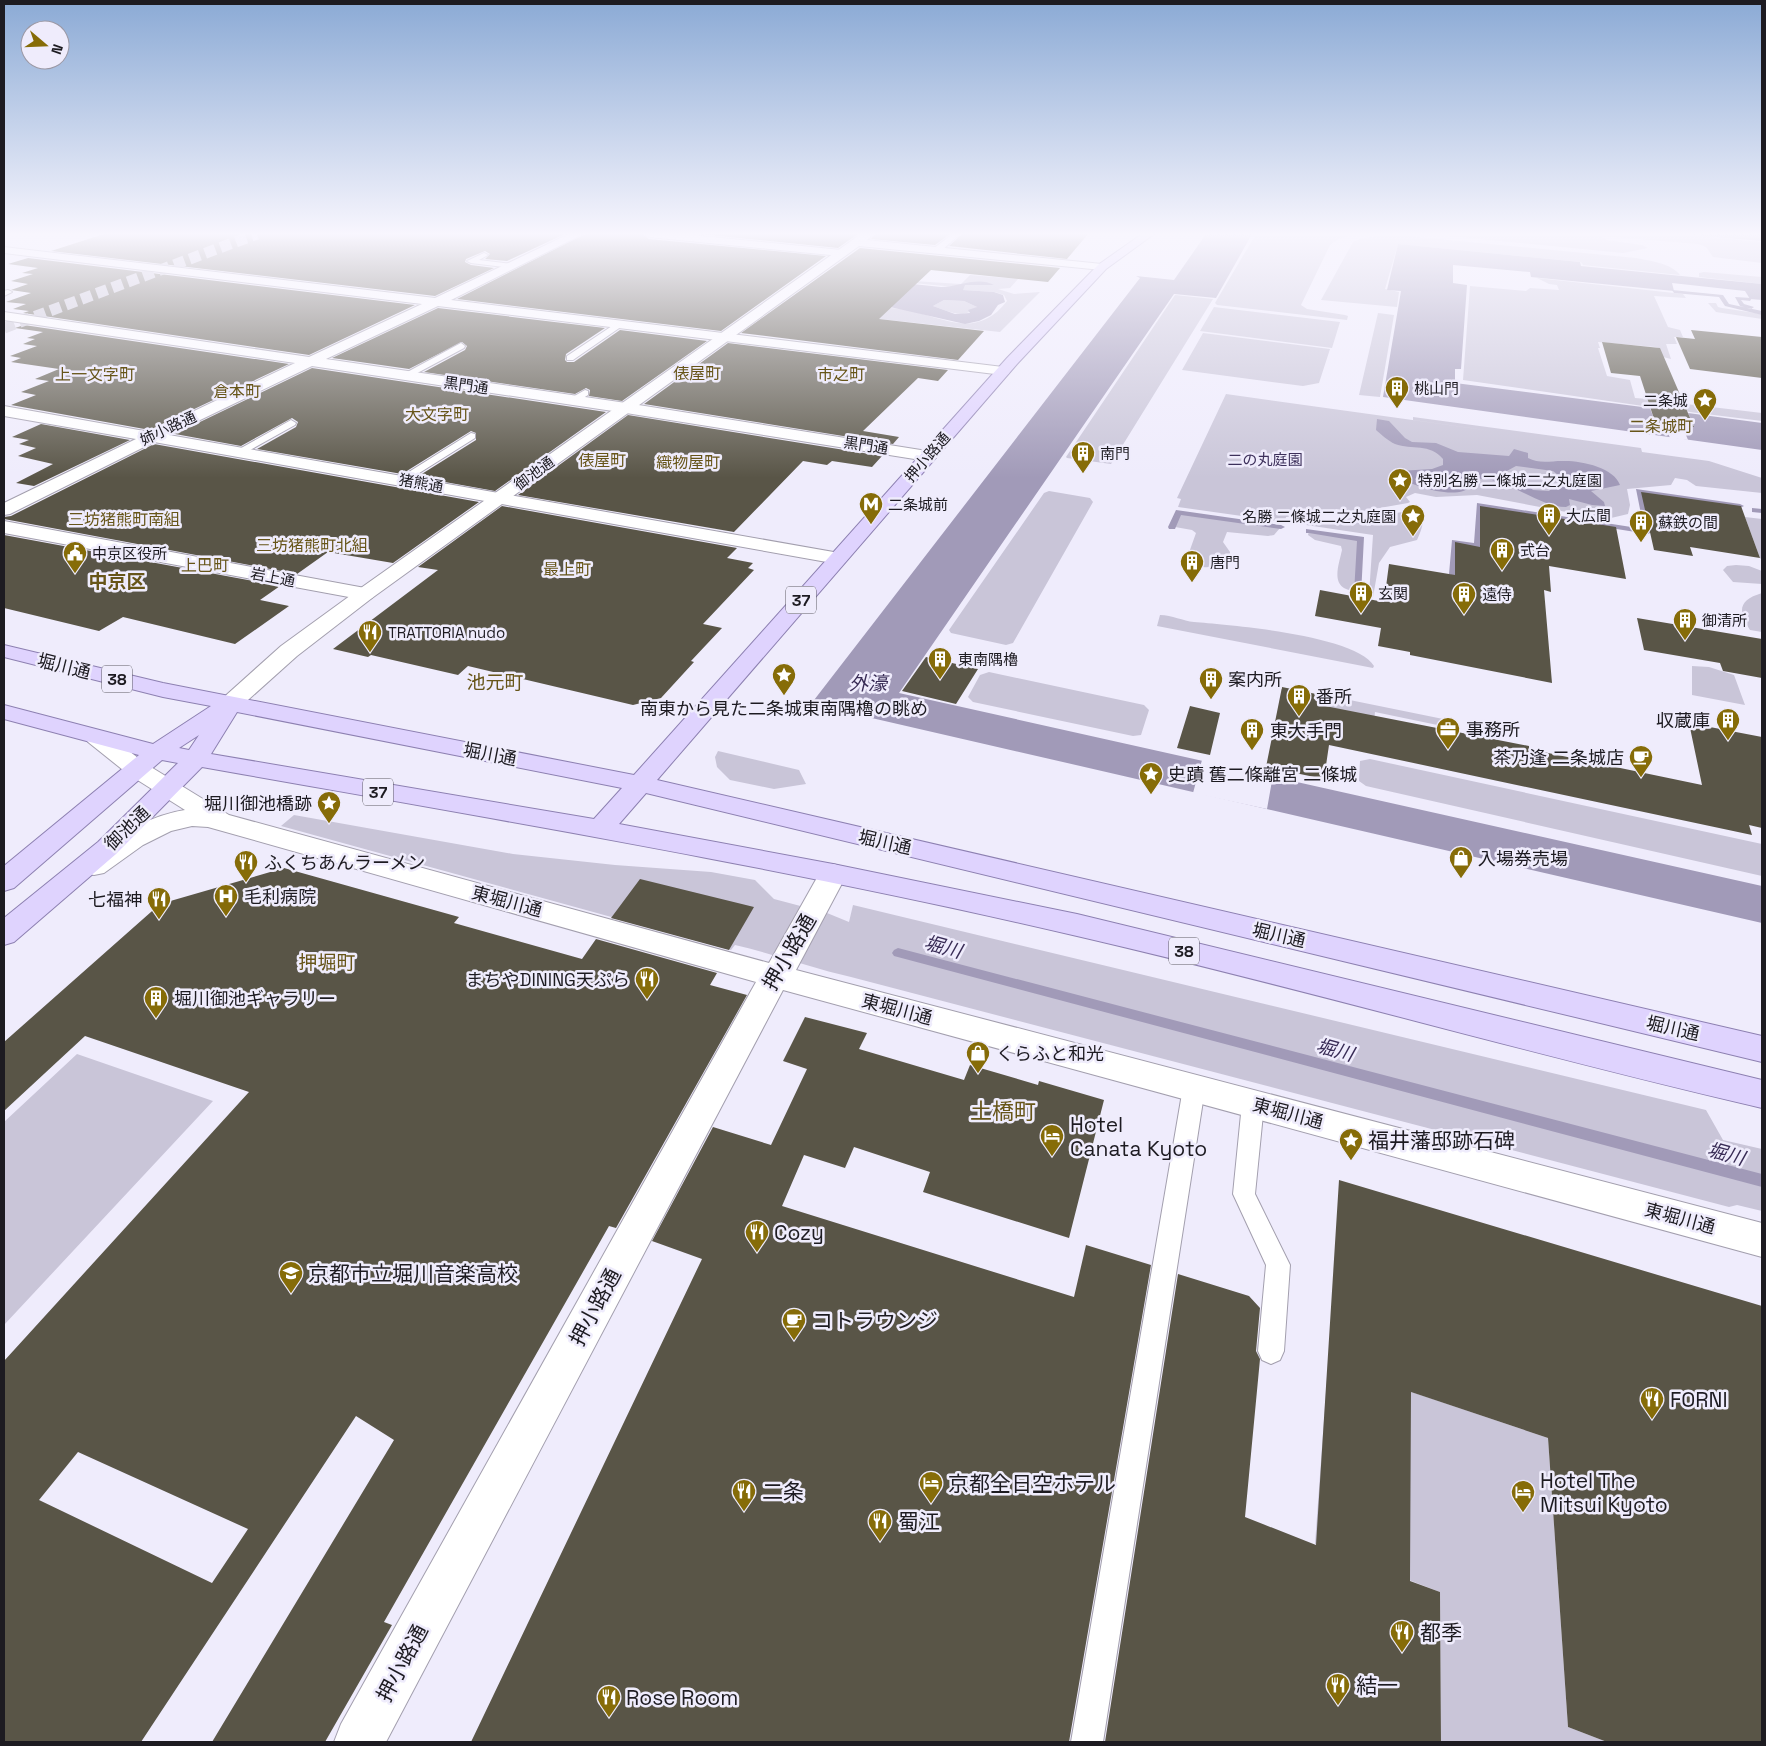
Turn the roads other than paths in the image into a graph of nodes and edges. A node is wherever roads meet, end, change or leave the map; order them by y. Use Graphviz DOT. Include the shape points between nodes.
graph roads {
  1 [pos="409,315"];
  2 [pos="550,315"];
  3 [pos="754,315"];
  4 [pos="1056,315"];
  5 [pos="4,316"];
  6 [pos="621,324"];
  7 [pos="725,336"];
  8 [pos="461,346"];
  9 [pos="570,358"];
  10 [pos="310,362"];
  11 [pos="1003,371"];
  12 [pos="404,376"];
  13 [pos="626,408"];
  14 [pos="4,411"];
  15 [pos="291,423"];
  16 [pos="151,436"];
  17 [pos="470,436"];
  18 [pos="239,452"];
  19 [pos="927,456"];
  20 [pos="400,480"];
  21 [pos="500,497"];
  22 [pos="4,510"];
  23 [pos="4,527"];
  24 [pos="838,558"];
  25 [pos="365,594"];
  26 [pos="4,651"];
  27 [pos="231,703"];
  28 [pos="4,712"];
  29 [pos="96,737"];
  30 [pos="157,752"];
  31 [pos="196,759"];
  32 [pos="137,769"];
  33 [pos="640,784"];
  34 [pos="168,788"];
  35 [pos="226,823"];
  36 [pos="600,830"];
  37 [pos="833,874"];
  38 [pos="4,881"];
  39 [pos="50,896"];
  40 [pos="4,934"];
  41 [pos="781,968"];
  42 [pos="1762,1049"];
  43 [pos="1194,1088"];
  44 [pos="1762,1096"];
  45 [pos="1254,1104"];
  46 [pos="1762,1240"];
  47 [pos="1271,1351"];
  48 [pos="359,1742"];
  49 [pos="1087,1742"];
  1 -- 10 [label="street, 姉小路通"];
  2 -- 6 [label="street"];
  3 -- 7 [label="street, 御池通"];
  4 -- 11 [label="main road, 押小路通 / 37"];
  5 -- 10 [label="street, 黒門通"];
  6 -- 7 [label="street"];
  6 -- 9 [label="lane"];
  7 -- 11 [label="street"];
  7 -- 13 [label="street, 御池通"];
  8 -- 12 [label="lane"];
  10 -- 12 [label="street, 黒門通"];
  10 -- 16 [label="street, 姉小路通"];
  11 -- 19 [label="main road, 押小路通 / 37"];
  12 -- 13 [label="street, 黒門通" via="579,396"];
  13 -- 19 [label="street, 黒門通"];
  13 -- 21 [label="street, 御池通"];
  14 -- 16 [label="street, 猪熊通"];
  15 -- 18 [label="lane"];
  16 -- 18 [label="street, 猪熊通"];
  16 -- 22 [label="street, 姉小路通"];
  17 -- 20 [label="lane"];
  18 -- 20 [label="street, 猪熊通"];
  19 -- 24 [label="main road, 押小路通 / 37"];
  20 -- 21 [label="street, 猪熊通"];
  21 -- 24 [label="street, 猪熊通"];
  21 -- 25 [label="street, 御池通"];
  23 -- 25 [label="street, 岩上通"];
  24 -- 33 [label="main road, 押小路通 / 37"];
  25 -- 27 [label="street, 御池通" via="289,651"];
  26 -- 27 [label="main road, 堀川通 / 38" via="163,690"];
  27 -- 30 [label="main road, 御池通"];
  27 -- 31 [label="main road, 御池通"];
  27 -- 33 [label="main road, 堀川通"];
  28 -- 29 [label="main road"];
  29 -- 30 [label="main road"];
  29 -- 32 [label="street"];
  30 -- 31 [label="main road, 37"];
  30 -- 32 [label="main road, 御池通"];
  31 -- 34 [label="main road, 御池通"];
  31 -- 36 [label="main road, 37"];
  32 -- 34 [label="street"];
  32 -- 38 [label="main road, 御池通"];
  33 -- 36 [label="main road, 押小路通 / 37"];
  33 -- 42 [label="main road, 堀川通 / 38"];
  34 -- 35 [label="street"];
  34 -- 39 [label="main road, 御池通" via="107,848"];
  35 -- 39 [label="street, 東堀川通" via="194,817 162,824 116,850"];
  35 -- 41 [label="street, 東堀川通"];
  36 -- 37 [label="main road, 38"];
  37 -- 41 [label="street, 押小路通"];
  37 -- 44 [label="main road, 38" via="1077,925"];
  39 -- 40 [label="main road, 御池通"];
  41 -- 43 [label="street, 東堀川通"];
  41 -- 48 [label="street, 押小路通"];
  43 -- 45 [label="street, 東堀川通"];
  43 -- 49 [label="lane"];
  45 -- 46 [label="street, 東堀川通"];
  45 -- 47 [label="lane" via="1244,1194 1278,1265"];
}
